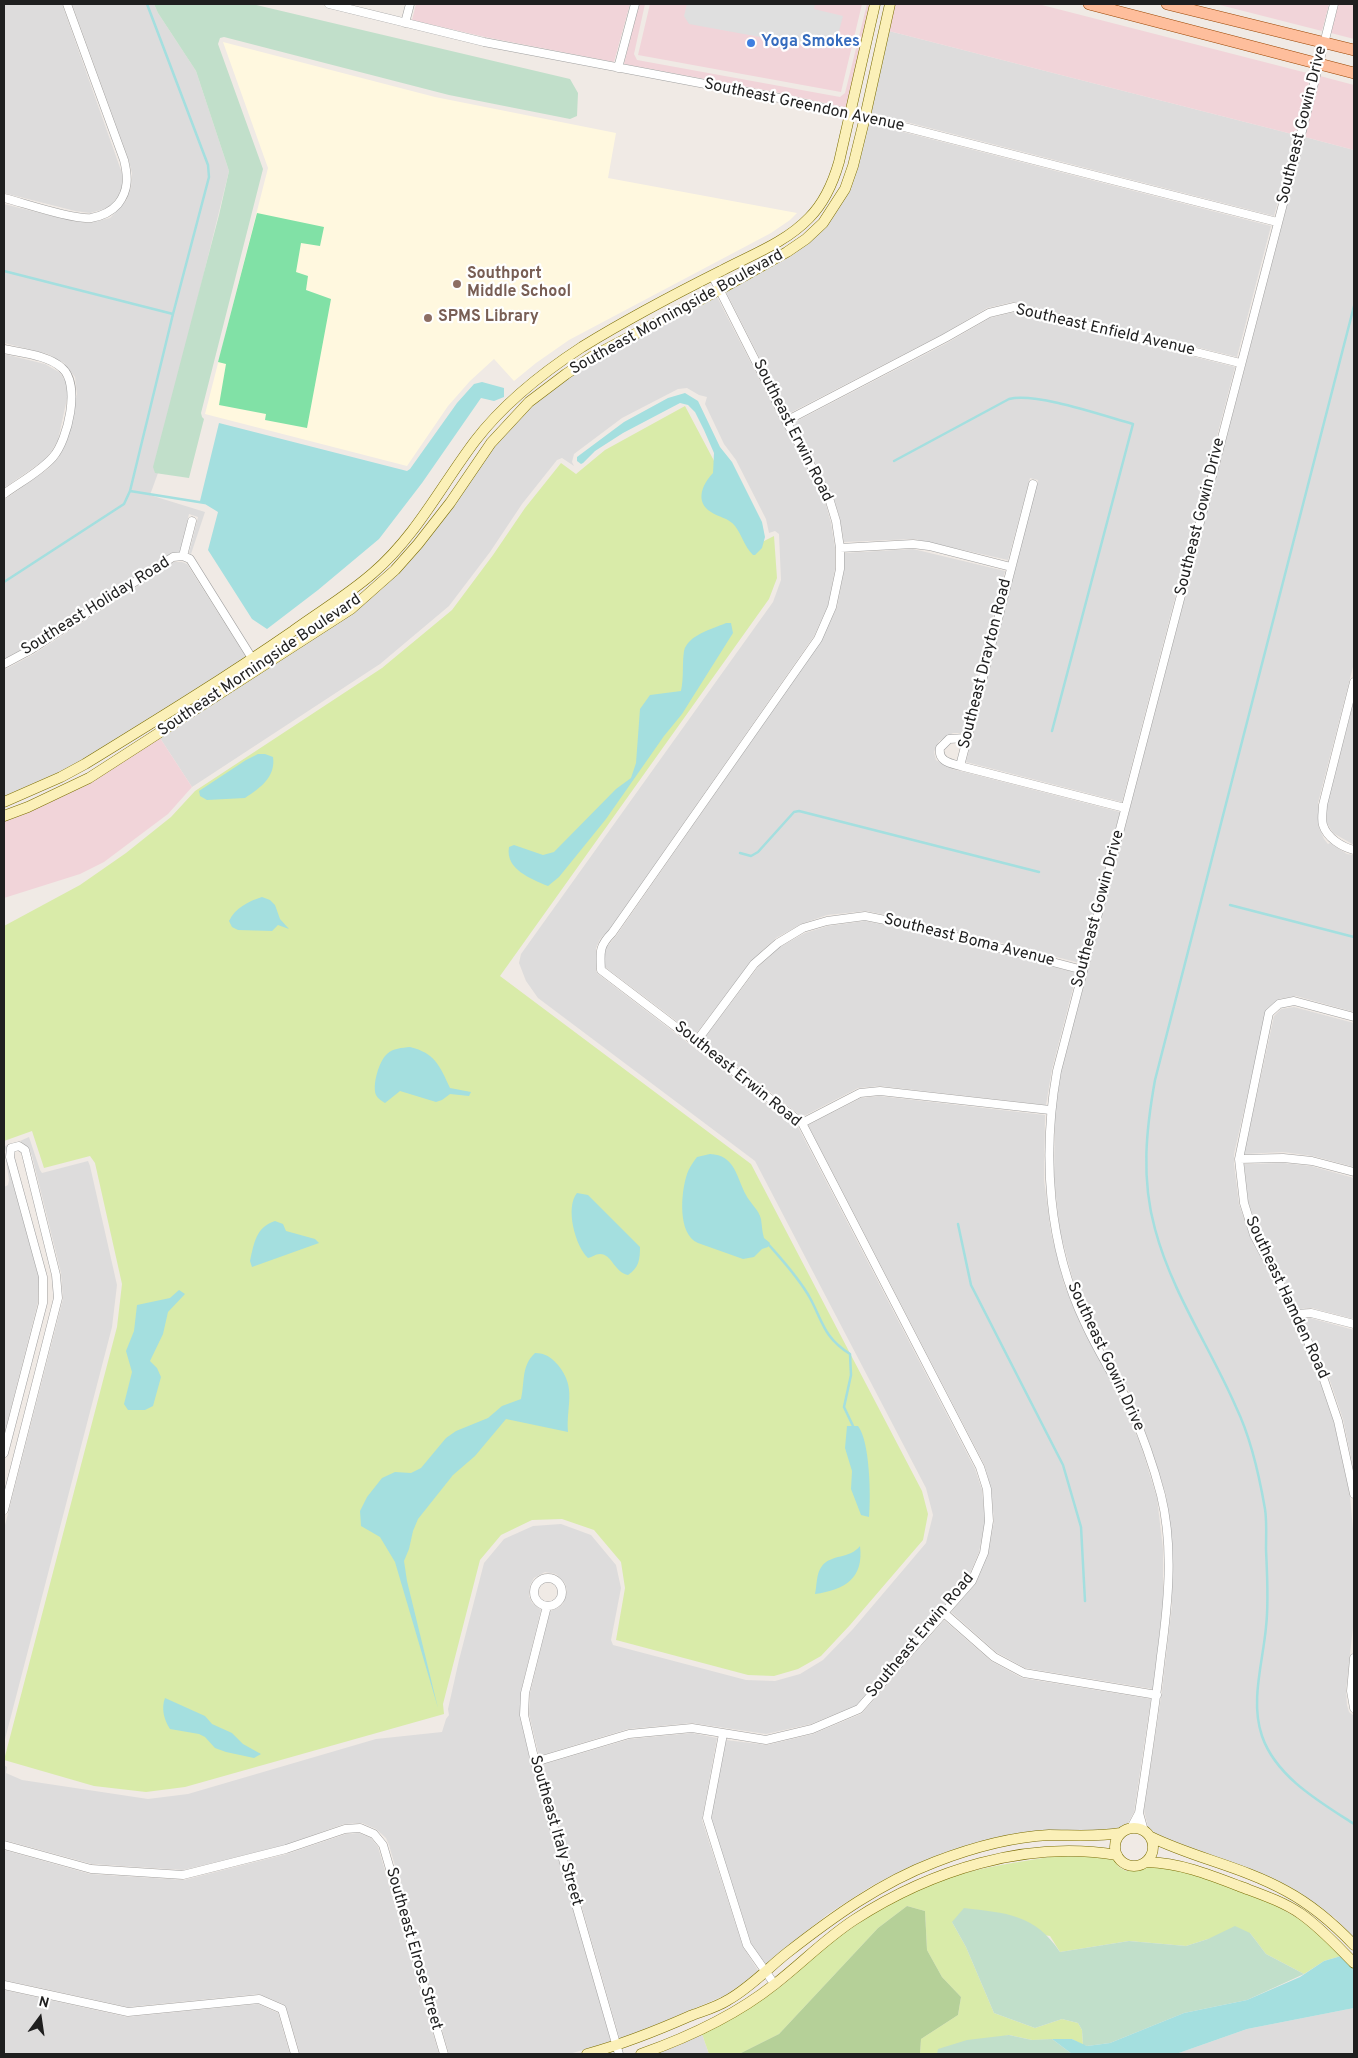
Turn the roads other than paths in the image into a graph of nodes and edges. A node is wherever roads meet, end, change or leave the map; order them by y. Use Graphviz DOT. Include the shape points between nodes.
graph roads {
  1 [pos="67,4"];
  2 [pos="328,4"];
  3 [pos="410,4"];
  4 [pos="634,4"];
  5 [pos="875,4"];
  6 [pos="890,4"];
  7 [pos="1089,4"];
  8 [pos="1167,4"];
  9 [pos="1334,4"];
  10 [pos="405,23"];
  11 [pos="1324,42"];
  12 [pos="1354,50"];
  13 [pos="1319,63"];
  14 [pos="618,68"];
  15 [pos="1354,72"];
  16 [pos="851,114"];
  17 [pos="865,117"];
  18 [pos="4,198"];
  19 [pos="1277,222"];
  20 [pos="712,276"];
  21 [pos="719,290"];
  22 [pos="585,345"];
  23 [pos="4,348"];
  24 [pos="593,356"];
  25 [pos="1240,363"];
  26 [pos="786,421"];
  27 [pos="474,443"];
  28 [pos="486,450"];
  29 [pos="1033,484"];
  30 [pos="4,494"];
  31 [pos="192,520"];
  32 [pos="840,548"];
  33 [pos="183,556"];
  34 [pos="386,560"];
  35 [pos="1011,567"];
  36 [pos="395,570"];
  37 [pos="253,659"];
  38 [pos="4,664"];
  39 [pos="259,669"];
  40 [pos="1354,682"];
  41 [pos="147,726"];
  42 [pos="153,737"];
  43 [pos="966,738"];
  44 [pos="960,766"];
  45 [pos="24,794"];
  46 [pos="4,802"];
  47 [pos="28,807"];
  48 [pos="1125,808"];
  49 [pos="4,816"];
  50 [pos="1354,850"];
  51 [pos="1083,970"];
  52 [pos="1354,1017"];
  53 [pos="696,1042"];
  54 [pos="1050,1110"];
  55 [pos="802,1123"];
  56 [pos="1239,1159"];
  57 [pos="1354,1172"];
  58 [pos="1296,1314"];
  59 [pos="1354,1324"];
  60 [pos="31,1349"];
  61 [pos="45,1350"];
  62 [pos="4,1454"];
  63 [pos="1354,1494"];
  64 [pos="4,1510"];
  65 [pos="547,1606"];
  66 [pos="944,1613"];
  67 [pos="1354,1658"];
  68 [pos="1157,1694"];
  69 [pos="1354,1707"];
  70 [pos="723,1734"];
  71 [pos="535,1762"];
  72 [pos="1139,1813"];
  73 [pos="1131,1828"];
  74 [pos="1121,1833"];
  75 [pos="1148,1834"];
  76 [pos="1006,1841"];
  77 [pos="4,1845"];
  78 [pos="1117,1856"];
  79 [pos="1008,1857"];
  80 [pos="1147,1862"];
  81 [pos="872,1892"];
  82 [pos="880,1904"];
  83 [pos="1354,1945"];
  84 [pos="1354,1963"];
  85 [pos="766,1973"];
  86 [pos="4,1985"];
  87 [pos="775,1985"];
  88 [pos="618,2050"];
  89 [pos="295,2054"];
  90 [pos="444,2054"];
  91 [pos="587,2054"];
  92 [pos="641,2054"];
  1 -- 18 [label="street" via="128,175 127,187 115,208 90,218"];
  2 -- 10 [label="street, Southeast Greendon Avenue"];
  3 -- 10 [label="street"];
  4 -- 14 [label="street"];
  5 -- 16 [label="street, Southeast Morningside Boulevard"];
  6 -- 17 [label="street, Southeast Morningside Boulevard"];
  7 -- 13 [label="main road"];
  8 -- 11 [label="main road"];
  9 -- 11 [label="street, Southeast Gowin Drive"];
  10 -- 14 [label="street, Southeast Greendon Avenue"];
  11 -- 12 [label="main road"];
  11 -- 13 [label="street, Southeast Gowin Drive"];
  13 -- 15 [label="main road"];
  13 -- 19 [label="street, Southeast Gowin Drive"];
  14 -- 16 [label="street, Southeast Greendon Avenue"];
  16 -- 17 [label="street, Southeast Greendon Avenue"];
  16 -- 20 [label="street, Southeast Morningside Boulevard" via="833,182 811,216 788,236"];
  17 -- 19 [label="street, Southeast Greendon Avenue"];
  17 -- 21 [label="street, Southeast Morningside Boulevard" via="845,189 823,223 787,252"];
  19 -- 25 [label="street, Southeast Gowin Drive"];
  20 -- 21 [label="street, Southeast Erwin Road"];
  20 -- 22 [label="street, Southeast Morningside Boulevard"];
  21 -- 24 [label="street, Southeast Morningside Boulevard"];
  21 -- 26 [label="street, Southeast Erwin Road"];
  22 -- 24 [label="street"];
  22 -- 27 [label="street, Southeast Morningside Boulevard" via="516,396"];
  23 -- 30 [label="street" via="46,359 62,367 70,378 73,393 62,442 55,455"];
  24 -- 28 [label="street, Southeast Morningside Boulevard" via="529,402"];
  25 -- 26 [label="street, Southeast Enfield Avenue" via="1014,307 989,313"];
  25 -- 48 [label="street, Southeast Gowin Drive"];
  26 -- 32 [label="street, Southeast Erwin Road" via="829,498"];
  27 -- 28 [label="street"];
  27 -- 34 [label="street, Southeast Morningside Boulevard" via="410,534"];
  28 -- 36 [label="street, Southeast Morningside Boulevard" via="450,503"];
  29 -- 35 [label="street, Southeast Drayton Road"];
  31 -- 33 [label="street, Southeast Holiday Road"];
  32 -- 35 [label="street" via="913,544"];
  32 -- 53 [label="street, Southeast Erwin Road" via="840,569 832,606 818,638 600,948 601,970"];
  33 -- 37 [label="street" via="190,559"];
  33 -- 38 [label="street, Southeast Holiday Road" via="173,557"];
  34 -- 36 [label="street"];
  34 -- 37 [label="street, Southeast Morningside Boulevard" via="339,599"];
  35 -- 43 [label="street, Southeast Drayton Road"];
  36 -- 39 [label="street, Southeast Morningside Boulevard" via="351,609"];
  37 -- 39 [label="street"];
  37 -- 41 [label="street, Southeast Morningside Boulevard"];
  39 -- 42 [label="street, Southeast Morningside Boulevard"];
  40 -- 50 [label="street" via="1323,805 1323,825 1330,837"];
  41 -- 42 [label="street"];
  41 -- 45 [label="street, Southeast Morningside Boulevard" via="85,764"];
  42 -- 47 [label="street, Southeast Morningside Boulevard" via="89,778"];
  43 -- 44 [label="street, Southeast Drayton Road"];
  43 -- 44 [label="street" via="949,739 940,748 943,760"];
  44 -- 48 [label="street, Southeast Drayton Road"];
  45 -- 46 [label="street, Southeast Morningside Boulevard"];
  45 -- 47 [label="street"];
  47 -- 49 [label="street, Southeast Morningside Boulevard"];
  48 -- 51 [label="street, Southeast Gowin Drive"];
  51 -- 53 [label="street, Southeast Boma Avenue" via="907,924 865,916 827,921 803,928 778,943 754,964"];
  51 -- 54 [label="street, Southeast Gowin Drive"];
  52 -- 56 [label="street, Southeast Hamden Road" via="1294,1001 1279,1004 1270,1013"];
  53 -- 55 [label="street, Southeast Erwin Road"];
  54 -- 55 [label="street" via="880,1091 860,1093"];
  54 -- 68 [label="street, Southeast Gowin Drive" via="1049,1179 1056,1232 1068,1282 1085,1323 1127,1400 1161,1496 1168,1548 1168,1605"];
  55 -- 66 [label="street, Southeast Erwin Road" via="980,1467 987,1489 989,1521 984,1553 972,1581"];
  56 -- 57 [label="street" via="1302,1160"];
  56 -- 58 [label="street, Southeast Hamden Road" via="1244,1203 1254,1234"];
  58 -- 59 [label="street" via="1311,1313"];
  58 -- 63 [label="street, Southeast Hamden Road" via="1338,1421"];
  60 -- 61 [label="street"];
  60 -- 61 [label="street" via="43,1303 43,1277 10,1158 14,1146 22,1147 27,1158 58,1287"];
  60 -- 62 [label="street"];
  61 -- 64 [label="street"];
  65 -- 71 [label="street, Southeast Italy Street" via="525,1693 524,1715"];
  66 -- 68 [label="street" via="994,1657 1024,1673"];
  66 -- 70 [label="street, Southeast Erwin Road" via="859,1709 812,1729 766,1740"];
  67 -- 69 [label="street" via="1351,1691"];
  68 -- 72 [label="street, Southeast Gowin Drive"];
  70 -- 71 [label="street, Southeast Erwin Road" via="692,1728 629,1734"];
  70 -- 85 [label="street" via="706,1818 747,1946"];
  71 -- 88 [label="street, Southeast Italy Street"];
  72 -- 73 [label="street, Southeast Gowin Drive"];
  72 -- 75 [label="street, Southeast Gowin Drive"];
  73 -- 74 [label="street"];
  73 -- 75 [label="street"];
  74 -- 76 [label="street"];
  74 -- 78 [label="street" via="1115,1844"];
  75 -- 80 [label="street" via="1154,1847"];
  75 -- 83 [label="street" via="1168,1845 1284,1890 1335,1925"];
  76 -- 79 [label="street"];
  76 -- 81 [label="street" via="934,1862"];
  77 -- 90 [label="street, Southeast Elrose Street" via="91,1869 183,1875 286,1850 346,1829 360,1828 374,1834 383,1845"];
  78 -- 79 [label="street" via="1057,1851"];
  78 -- 80 [label="street" via="1130,1866"];
  79 -- 82 [label="street" via="933,1878"];
  80 -- 84 [label="street" via="1193,1868 1278,1900 1324,1932"];
  81 -- 82 [label="street"];
  81 -- 85 [label="street" via="830,1918"];
  82 -- 87 [label="street" via="823,1942"];
  85 -- 87 [label="street"];
  85 -- 88 [label="street" via="728,2000"];
  86 -- 89 [label="street" via="128,2012 259,1999 282,2009"];
  87 -- 92 [label="street" via="727,2016"];
  88 -- 91 [label="street"];
}
